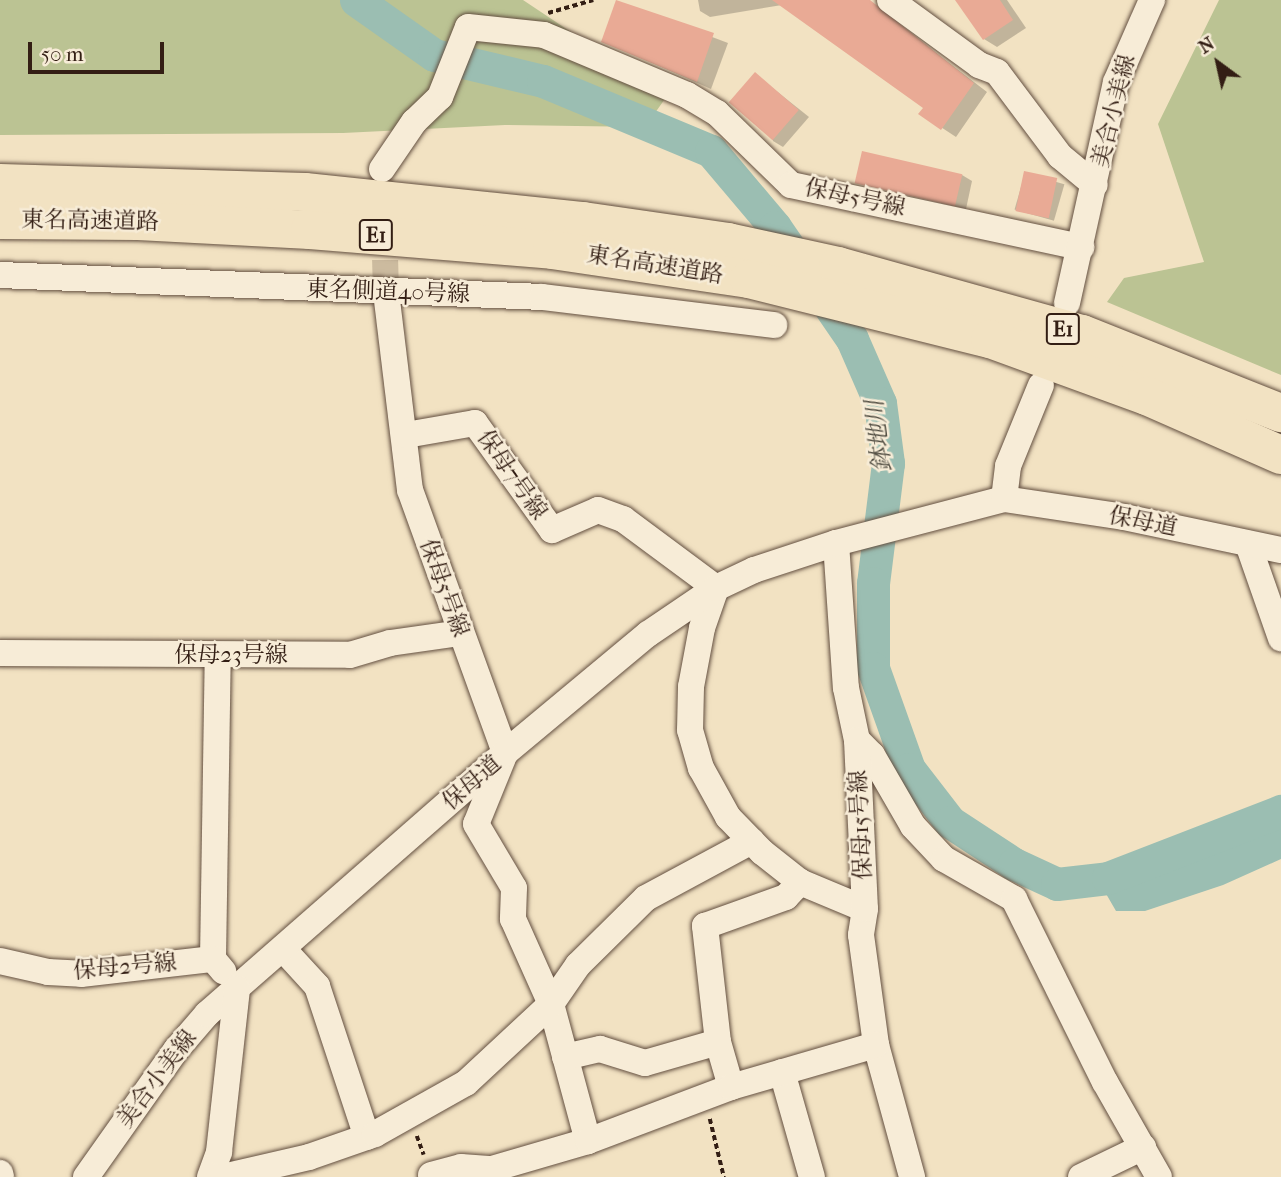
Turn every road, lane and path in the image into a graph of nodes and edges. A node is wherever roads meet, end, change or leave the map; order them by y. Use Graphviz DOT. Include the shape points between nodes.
graph roads {
  1 [pos="890,0"];
  2 [pos="1152,0"];
  3 [pos="382,169"];
  4 [pos="0,183"];
  5 [pos="1095,185"];
  6 [pos="0,220"];
  7 [pos="1081,247"];
  8 [pos="0,275"];
  9 [pos="386,292"];
  10 [pos="1067,303"];
  11 [pos="775,325"];
  12 [pos="1041,386"];
  13 [pos="1281,413"];
  14 [pos="405,435"];
  15 [pos="1281,455"];
  16 [pos="1004,499"];
  17 [pos="845,541"];
  18 [pos="1248,544"];
  19 [pos="1281,550"];
  20 [pos="716,588"];
  21 [pos="460,632"];
  22 [pos="1281,638"];
  23 [pos="0,653"];
  24 [pos="218,656"];
  25 [pos="857,740"];
  26 [pos="505,753"];
  27 [pos="752,841"];
  28 [pos="800,882"];
  29 [pos="865,909"];
  30 [pos="284,950"];
  31 [pos="213,959"];
  32 [pos="0,961"];
  33 [pos="237,989"];
  34 [pos="551,1004"];
  35 [pos="718,1042"];
  36 [pos="876,1045"];
  37 [pos="565,1057"];
  38 [pos="782,1072"];
  39 [pos="731,1087"];
  40 [pos="704,1096"];
  41 [pos="410,1116"];
  42 [pos="367,1137"];
  43 [pos="588,1141"];
  44 [pos="1143,1147"];
  45 [pos="431,1175"];
  46 [pos="86,1177"];
  47 [pos="210,1177"];
  48 [pos="223,1177"];
  49 [pos="724,1177"];
  50 [pos="812,1177"];
  51 [pos="912,1177"];
  52 [pos="1081,1177"];
  53 [pos="1159,1177"];
  1 -- 5 [label="street" via="979,65 997,72 1060,156"];
  2 -- 5 [label="street, 美合小美線" via="1116,82"];
  3 -- 7 [label="street, 保母5号線" via="414,122 440,97 468,27 544,36 687,95 718,113 791,185"];
  4 -- 13 [label="highway, 東名高速道路 / E1" via="305,192 583,221 729,242 838,266 1082,334"];
  5 -- 7 [label="street, 美合小美線"];
  6 -- 15 [label="highway, 東名高速道路 / E1" via="138,221 324,231 552,250 749,279 990,339 1070,366"];
  7 -- 10 [label="street, 美合小美線"];
  8 -- 9 [label="street, 東名側道40号線"];
  9 -- 11 [label="street, 東名側道40号線" via="542,297"];
  9 -- 14 [label="street, 保母5号線"];
  12 -- 16 [label="street" via="1008,466"];
  14 -- 20 [label="street, 保母7号線" via="475,423 552,530 597,510 623,519"];
  14 -- 21 [label="street, 保母5号線" via="410,490"];
  16 -- 17 [label="street, 保母道"];
  16 -- 18 [label="street, 保母道" via="1124,517"];
  17 -- 20 [label="street, 保母道" via="754,570"];
  17 -- 25 [label="street, 保母15号線" via="846,688"];
  18 -- 19 [label="street, 保母道"];
  18 -- 22 [label="street"];
  20 -- 26 [label="street, 保母道" via="648,634"];
  20 -- 27 [label="street" via="693,675 690,730 701,768 728,817"];
  21 -- 24 [label="street, 保母23号線" via="390,643 350,655"];
  21 -- 26 [label="street, 保母5号線"];
  23 -- 24 [label="street, 保母23号線"];
  24 -- 31 [label="street"];
  25 -- 29 [label="street, 保母15号線"];
  25 -- 44 [label="street" via="872,755 913,826 944,859 1014,899 1105,1082"];
  26 -- 30 [label="street, 保母道"];
  26 -- 34 [label="street" via="476,824 514,888 513,919"];
  27 -- 28 [label="street"];
  27 -- 34 [label="street" via="646,898 578,965"];
  28 -- 29 [label="street"];
  28 -- 35 [label="street" via="786,897 705,926"];
  29 -- 36 [label="street, 保母15号線" via="861,935"];
  30 -- 33 [label="street, 保母道"];
  30 -- 42 [label="street" via="317,986"];
  31 -- 32 [label="street, 保母2号線" via="81,974"];
  31 -- 33 [label="street"];
  33 -- 46 [label="street, 美合小美線" via="176,1050"];
  33 -- 47 [label="street" via="219,1152"];
  34 -- 37 [label="street"];
  34 -- 41 [label="street" via="466,1083"];
  35 -- 37 [label="street" via="645,1063 600,1049"];
  35 -- 39 [label="street"];
  36 -- 38 [label="street"];
  36 -- 51 [label="street, 保母15号線"];
  37 -- 43 [label="street"];
  38 -- 39 [label="street"];
  38 -- 50 [label="street"];
  39 -- 40 [label="street"];
  40 -- 43 [label="street"];
  40 -- 49 [label="path"];
  41 -- 42 [label="street"];
  41 -- 45 [label="path"];
  42 -- 48 [label="street" via="309,1157"];
  43 -- 45 [label="street" via="492,1169 461,1167"];
  44 -- 52 [label="street"];
  44 -- 53 [label="street"];
}
